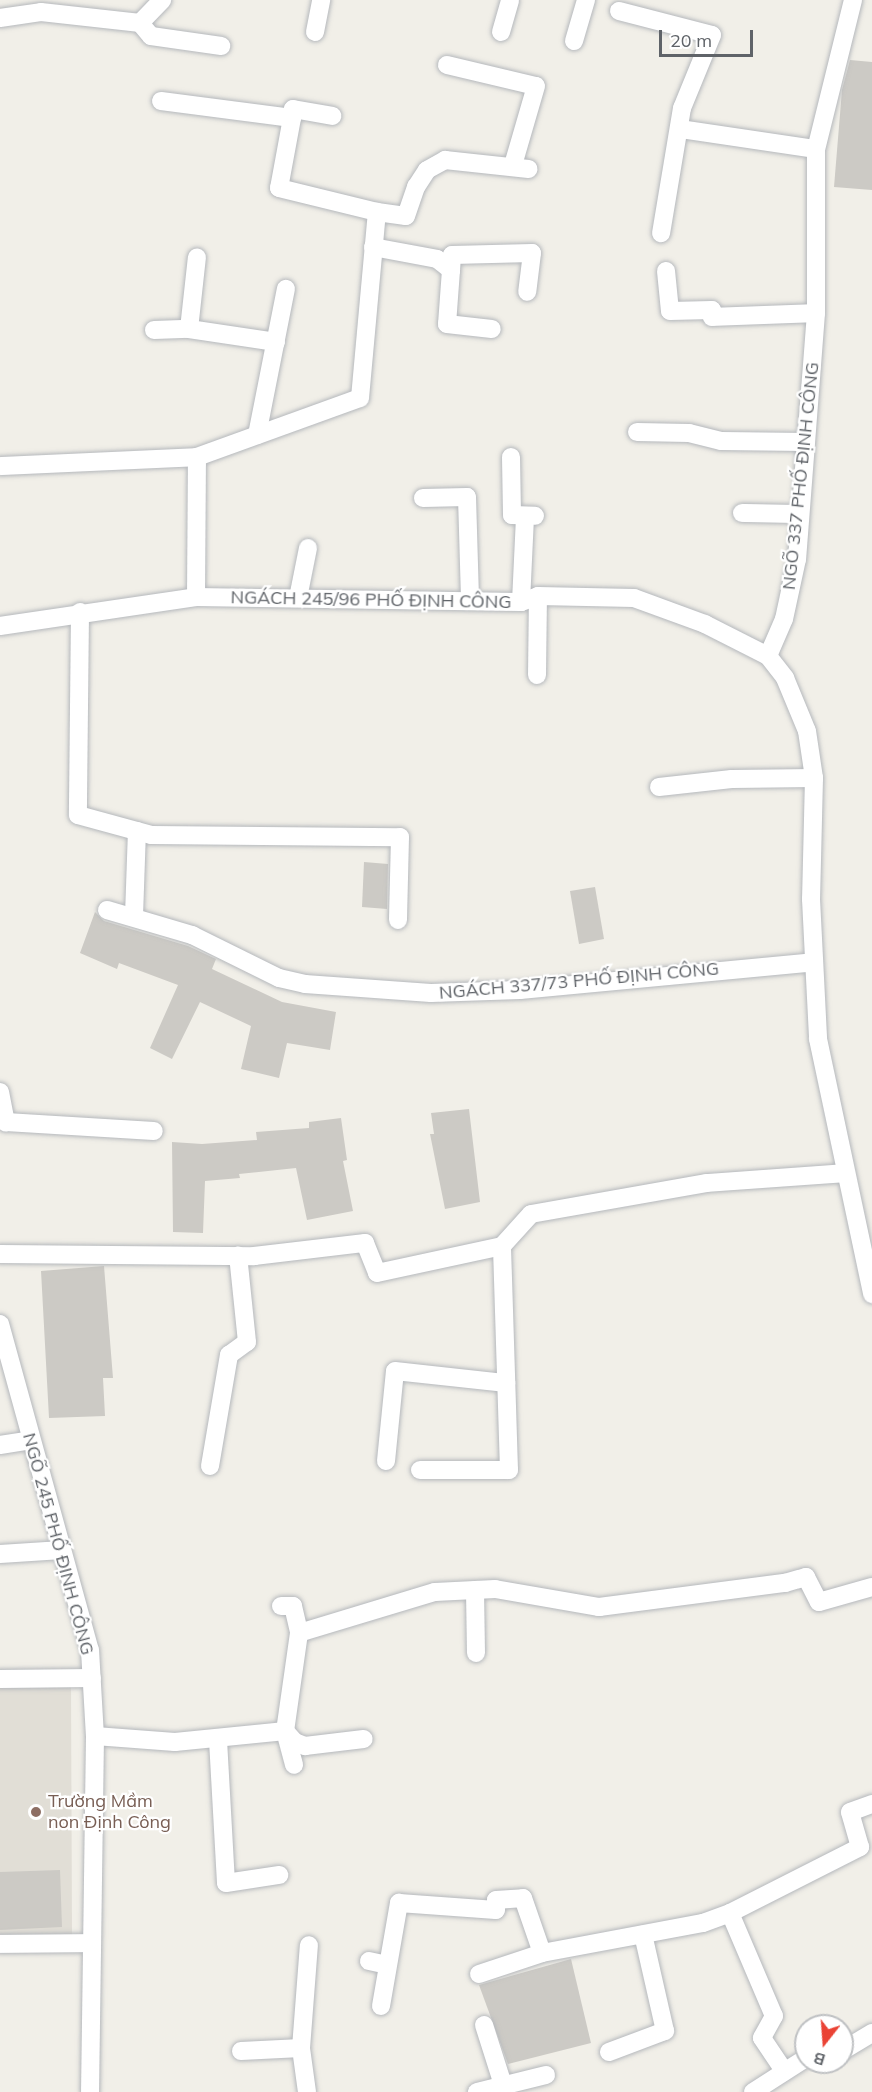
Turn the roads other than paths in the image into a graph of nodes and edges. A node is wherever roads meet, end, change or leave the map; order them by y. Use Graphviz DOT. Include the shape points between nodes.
graph roads {
  1 [pos="162,0"];
  2 [pos="321,0"];
  3 [pos="510,0"];
  4 [pos="586,0"];
  5 [pos="853,0"];
  6 [pos="42,6"];
  7 [pos="619,11"];
  8 [pos="0,18"];
  9 [pos="140,23"];
  10 [pos="315,32"];
  11 [pos="501,32"];
  12 [pos="574,42"];
  13 [pos="221,46"];
  14 [pos="447,65"];
  15 [pos="161,101"];
  16 [pos="332,116"];
  17 [pos="292,118"];
  18 [pos="680,129"];
  19 [pos="816,149"];
  20 [pos="377,212"];
  21 [pos="661,233"];
  22 [pos="373,247"];
  23 [pos="197,257"];
  24 [pos="451,270"];
  25 [pos="666,271"];
  26 [pos="286,289"];
  27 [pos="527,292"];
  28 [pos="816,313"];
  29 [pos="189,329"];
  30 [pos="492,329"];
  31 [pos="154,330"];
  32 [pos="276,342"];
  33 [pos="637,432"];
  34 [pos="257,435"];
  35 [pos="806,442"];
  36 [pos="197,457"];
  37 [pos="511,457"];
  38 [pos="0,466"];
  39 [pos="423,498"];
  40 [pos="742,513"];
  41 [pos="801,514"];
  42 [pos="308,548"];
  43 [pos="196,597"];
  44 [pos="298,598"];
  45 [pos="530,599"];
  46 [pos="470,601"];
  47 [pos="80,612"];
  48 [pos="0,626"];
  49 [pos="768,656"];
  50 [pos="537,675"];
  51 [pos="814,778"];
  52 [pos="659,787"];
  53 [pos="137,831"];
  54 [pos="107,910"];
  55 [pos="134,916"];
  56 [pos="398,921"];
  57 [pos="814,962"];
  58 [pos="0,1092"];
  59 [pos="154,1131"];
  60 [pos="845,1173"];
  61 [pos="502,1246"];
  62 [pos="0,1254"];
  63 [pos="238,1255"];
  64 [pos="872,1294"];
  65 [pos="0,1324"];
  66 [pos="506,1383"];
  67 [pos="30,1440"];
  68 [pos="0,1445"];
  69 [pos="386,1461"];
  70 [pos="210,1466"];
  71 [pos="420,1470"];
  72 [pos="62,1550"];
  73 [pos="0,1554"];
  74 [pos="872,1587"];
  75 [pos="475,1590"];
  76 [pos="281,1606"];
  77 [pos="299,1633"];
  78 [pos="476,1653"];
  79 [pos="92,1678"];
  80 [pos="0,1679"];
  81 [pos="285,1731"];
  82 [pos="95,1736"];
  83 [pos="364,1739"];
  84 [pos="218,1740"];
  85 [pos="294,1765"];
  86 [pos="872,1804"];
  87 [pos="279,1875"];
  88 [pos="730,1913"];
  89 [pos="643,1934"];
  90 [pos="92,1943"];
  91 [pos="0,1944"];
  92 [pos="309,1945"];
  93 [pos="542,1953"];
  94 [pos="369,1961"];
  95 [pos="388,1965"];
  96 [pos="479,1974"];
  97 [pos="381,2006"];
  98 [pos="484,2025"];
  99 [pos="872,2034"];
  100 [pos="854,2044"];
  101 [pos="301,2048"];
  102 [pos="241,2051"];
  103 [pos="609,2052"];
  104 [pos="794,2065"];
  105 [pos="784,2071"];
  106 [pos="546,2075"];
  107 [pos="503,2085"];
  108 [pos="90,2092"];
  109 [pos="307,2092"];
  110 [pos="477,2092"];
  111 [pos="753,2092"];
  1 -- 9 [label="lane"];
  2 -- 10 [label="lane"];
  3 -- 11 [label="lane"];
  4 -- 12 [label="lane"];
  5 -- 19 [label="lane, NGÕ 337 PHỐ ĐỊNH CÔNG"];
  6 -- 8 [label="lane"];
  6 -- 9 [label="lane"];
  7 -- 18 [label="lane" via="712,34 682,108"];
  9 -- 13 [label="lane" via="151,36"];
  14 -- 20 [label="lane" via="536,86 521,167 445,160 427,171 416,187 406,216"];
  15 -- 17 [label="lane"];
  16 -- 17 [label="lane" via="293,109"];
  17 -- 20 [label="lane" via="279,188"];
  18 -- 19 [label="lane"];
  18 -- 21 [label="lane"];
  19 -- 28 [label="lane, NGÕ 337 PHỐ ĐỊNH CÔNG"];
  20 -- 22 [label="lane"];
  22 -- 24 [label="lane" via="437,260"];
  22 -- 34 [label="lane" via="360,398"];
  23 -- 29 [label="lane"];
  24 -- 27 [label="lane" via="452,255 532,254"];
  24 -- 30 [label="lane" via="447,324"];
  25 -- 28 [label="lane" via="670,311 712,310 711,316"];
  26 -- 32 [label="lane"];
  28 -- 35 [label="lane, NGÕ 337 PHỐ ĐỊNH CÔNG"];
  29 -- 31 [label="lane"];
  29 -- 32 [label="lane"];
  32 -- 34 [label="lane"];
  33 -- 35 [label="lane" via="689,433 721,441"];
  34 -- 36 [label="lane"];
  35 -- 41 [label="lane, NGÕ 337 PHỐ ĐỊNH CÔNG"];
  36 -- 38 [label="lane"];
  36 -- 43 [label="lane"];
  37 -- 45 [label="lane" via="512,515 530,516"];
  39 -- 46 [label="lane" via="467,497"];
  40 -- 41 [label="lane"];
  41 -- 49 [label="lane, NGÕ 337 PHỐ ĐỊNH CÔNG" via="793,586"];
  42 -- 44 [label="lane"];
  43 -- 44 [label="lane, NGÁCH 245/96 PHỐ ĐỊNH CÔNG"];
  43 -- 47 [label="lane, NGÁCH 245/96 PHỐ ĐỊNH CÔNG"];
  44 -- 46 [label="lane, NGÁCH 245/96 PHỐ ĐỊNH CÔNG"];
  45 -- 46 [label="lane, NGÁCH 245/96 PHỐ ĐỊNH CÔNG"];
  45 -- 49 [label="lane, NGÁCH 245/96 PHỐ ĐỊNH CÔNG" via="634,598 705,624"];
  45 -- 50 [label="lane"];
  47 -- 48 [label="lane, NGÁCH 245/96 PHỐ ĐỊNH CÔNG"];
  47 -- 53 [label="lane" via="78,816"];
  49 -- 51 [label="lane" via="786,678 799,704"];
  51 -- 52 [label="lane" via="732,779"];
  51 -- 57 [label="lane"];
  53 -- 55 [label="lane"];
  53 -- 56 [label="lane" via="151,835 400,837"];
  54 -- 55 [label="lane, NGÁCH 337/73 PHỐ ĐỊNH CÔNG"];
  55 -- 57 [label="lane, NGÁCH 337/73 PHỐ ĐỊNH CÔNG" via="192,935 279,978 305,984 419,993 520,990"];
  57 -- 60 [label="lane" via="818,1039"];
  58 -- 59 [label="lane" via="6,1122"];
  60 -- 61 [label="lane" via="707,1184 531,1214"];
  60 -- 64 [label="lane"];
  61 -- 63 [label="lane" via="377,1273 365,1243"];
  61 -- 66 [label="lane"];
  62 -- 63 [label="lane"];
  63 -- 70 [label="lane" via="247,1342 229,1355"];
  65 -- 67 [label="lane, NGÕ 245 PHỐ ĐỊNH CÔNG"];
  66 -- 69 [label="lane" via="395,1371"];
  66 -- 71 [label="lane" via="509,1470"];
  67 -- 68 [label="lane"];
  67 -- 72 [label="lane, NGÕ 245 PHỐ ĐỊNH CÔNG"];
  72 -- 73 [label="lane"];
  72 -- 79 [label="lane, NGÕ 245 PHỐ ĐỊNH CÔNG" via="90,1650"];
  74 -- 75 [label="lane" via="819,1602 806,1577 599,1608 495,1589"];
  75 -- 77 [label="lane" via="435,1592"];
  75 -- 78 [label="lane"];
  76 -- 77 [label="lane" via="293,1606"];
  77 -- 81 [label="lane"];
  79 -- 80 [label="lane"];
  79 -- 82 [label="lane, NGÕ 245 PHỐ ĐỊNH CÔNG"];
  81 -- 83 [label="lane" via="295,1743 305,1746"];
  81 -- 84 [label="lane"];
  81 -- 85 [label="lane"];
  82 -- 84 [label="lane" via="175,1742"];
  82 -- 90 [label="lane, NGÕ 245 PHỐ ĐỊNH CÔNG"];
  84 -- 87 [label="lane" via="226,1883"];
  86 -- 88 [label="lane" via="850,1812 860,1847"];
  88 -- 89 [label="lane" via="703,1923"];
  88 -- 105 [label="lane" via="774,2016 762,2038"];
  89 -- 93 [label="lane"];
  89 -- 103 [label="lane" via="665,2031"];
  90 -- 91 [label="lane"];
  90 -- 108 [label="lane, NGÕ 245 PHỐ ĐỊNH CÔNG"];
  92 -- 101 [label="lane"];
  93 -- 95 [label="lane" via="523,1898 496,1900 496,1910 399,1903"];
  93 -- 96 [label="lane"];
  94 -- 95 [label="lane"];
  95 -- 97 [label="lane"];
  98 -- 107 [label="lane"];
  99 -- 100 [label="lane"];
  101 -- 102 [label="lane"];
  101 -- 109 [label="lane"];
  104 -- 105 [label="lane"];
  105 -- 111 [label="lane"];
  106 -- 107 [label="lane"];
  107 -- 110 [label="lane"];
}
